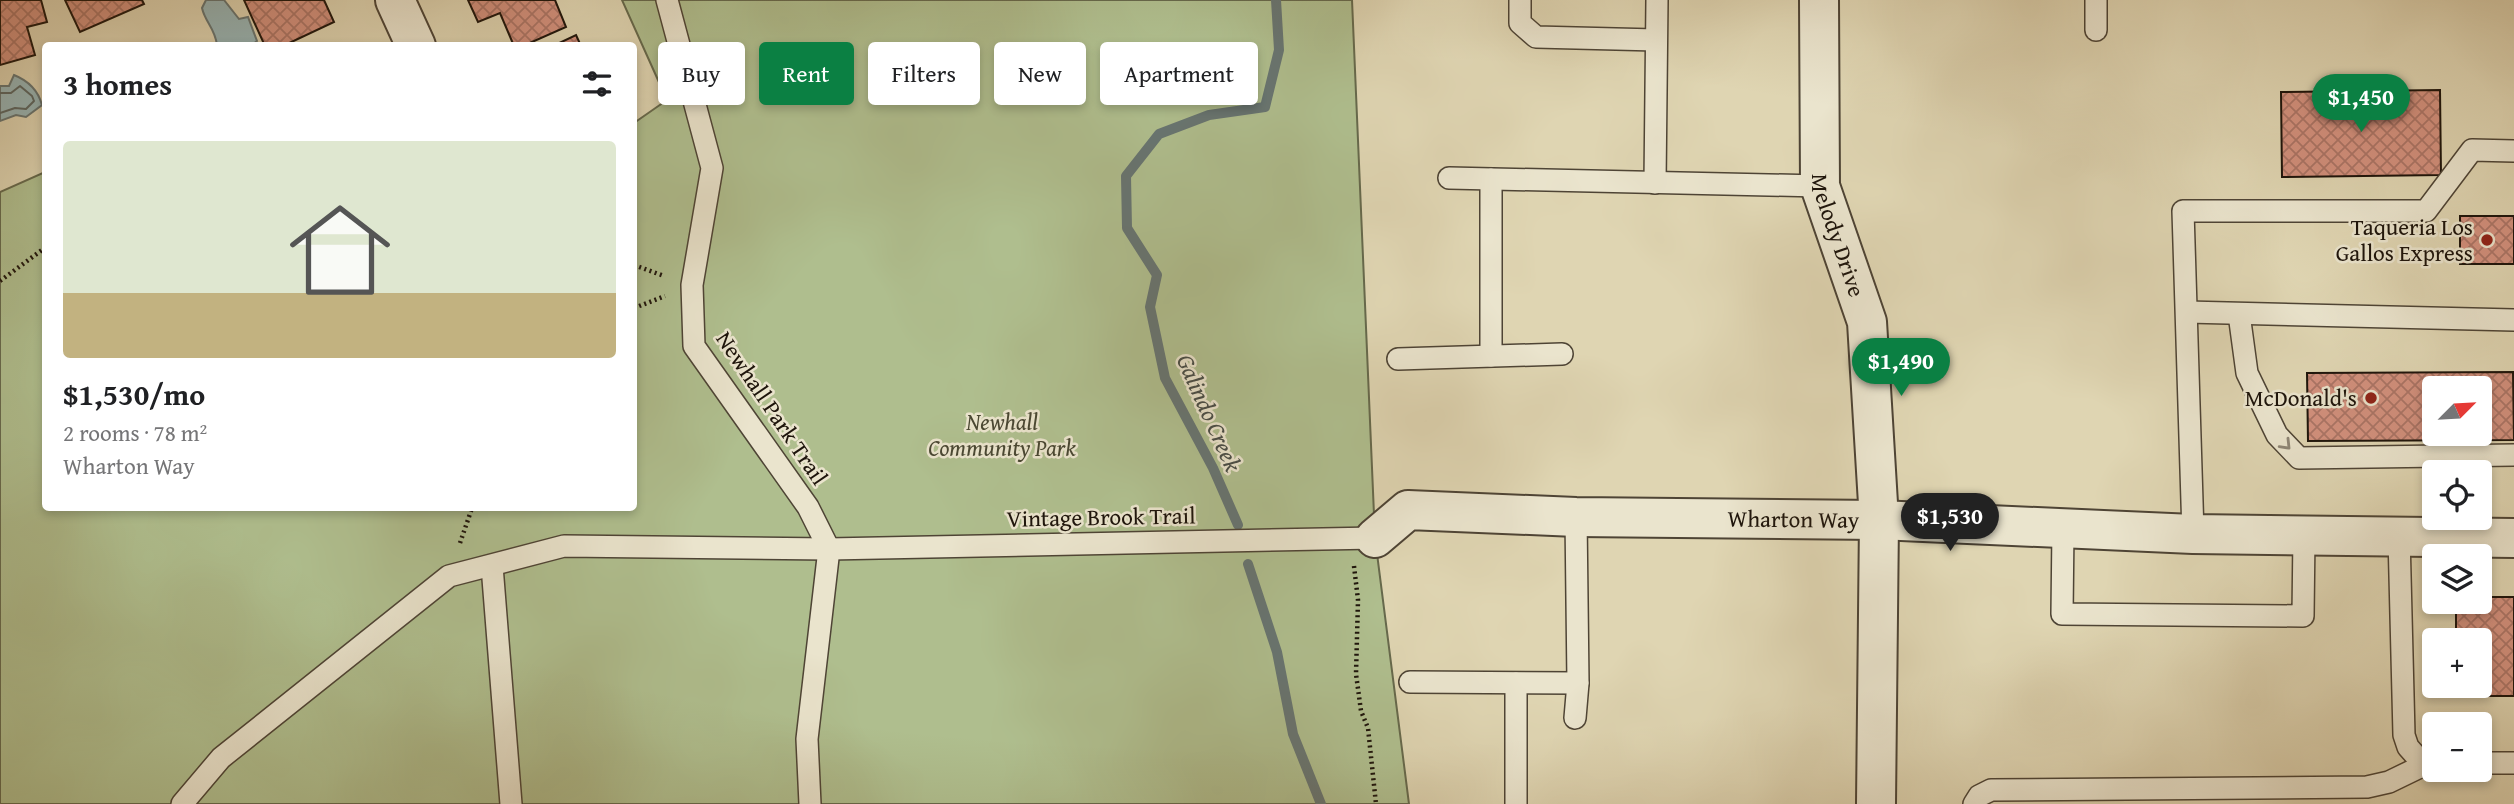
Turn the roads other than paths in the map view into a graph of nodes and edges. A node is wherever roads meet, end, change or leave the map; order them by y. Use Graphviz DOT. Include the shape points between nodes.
graph roads {
  1 [pos="395,0"];
  2 [pos="667,0"];
  3 [pos="1520,0"];
  4 [pos="1657,0"];
  5 [pos="1819,0"];
  6 [pos="2096,0"];
  7 [pos="2096,30"];
  8 [pos="1656,40"];
  9 [pos="414,42"];
  10 [pos="2514,151"];
  11 [pos="1450,178"];
  12 [pos="1491,179"];
  13 [pos="1655,183"];
  14 [pos="1820,186"];
  15 [pos="2187,312"];
  16 [pos="2239,314"];
  17 [pos="2514,320"];
  18 [pos="1562,354"];
  19 [pos="1491,356"];
  20 [pos="1398,359"];
  21 [pos="2514,455"];
  22 [pos="1576,517"];
  23 [pos="1879,520"];
  24 [pos="2063,528"];
  25 [pos="2193,534"];
  26 [pos="2304,535"];
  27 [pos="2399,537"];
  28 [pos="1363,538"];
  29 [pos="2514,538"];
  30 [pos="829,549"];
  31 [pos="492,566"];
  32 [pos="1410,682"];
  33 [pos="1516,682"];
  34 [pos="1578,683"];
  35 [pos="1575,718"];
  36 [pos="2422,759"];
  37 [pos="2514,763"];
  38 [pos="2492,764"];
  39 [pos="2422,768"];
  40 [pos="182,804"];
  41 [pos="510,804"];
  42 [pos="810,804"];
  43 [pos="1516,804"];
  44 [pos="1876,804"];
  45 [pos="1974,804"];
  1 -- 9 [label="street"];
  2 -- 30 [label="lane, Newhall Park Trail" via="712,168 692,285 694,346 808,507"];
  3 -- 8 [label="lane" via="1520,23 1535,37"];
  4 -- 8 [label="lane"];
  5 -- 14 [label="street, Melody Drive"];
  6 -- 7 [label="lane"];
  8 -- 13 [label="lane"];
  10 -- 15 [label="lane" via="2472,150 2426,211 2183,211"];
  11 -- 12 [label="lane"];
  12 -- 13 [label="lane"];
  12 -- 19 [label="lane"];
  13 -- 14 [label="lane"];
  14 -- 23 [label="street, Melody Drive" via="1867,322"];
  15 -- 16 [label="lane"];
  15 -- 25 [label="lane"];
  16 -- 17 [label="lane"];
  16 -- 21 [label="lane, one-way" via="2247,373 2277,435 2299,458"];
  18 -- 19 [label="lane"];
  19 -- 20 [label="lane"];
  22 -- 23 [label="street, Wharton Way"];
  22 -- 28 [label="street, Wharton Way" via="1408,510"];
  22 -- 34 [label="lane"];
  23 -- 24 [label="street, Wharton Way"];
  23 -- 44 [label="street, Melody Drive"];
  24 -- 25 [label="street, Wharton Way"];
  24 -- 26 [label="lane" via="2062,614 2303,616"];
  25 -- 26 [label="street, Wharton Way"];
  26 -- 27 [label="street, Wharton Way"];
  27 -- 29 [label="street, Wharton Way"];
  27 -- 36 [label="lane" via="2404,735"];
  28 -- 30 [label="lane, Vintage Brook Trail"];
  30 -- 31 [label="lane, Vintage Brook Trail" via="564,546"];
  30 -- 42 [label="lane" via="807,739"];
  31 -- 40 [label="lane, Vintage Brook Trail" via="449,576 221,758"];
  31 -- 41 [label="lane"];
  32 -- 33 [label="lane"];
  33 -- 34 [label="lane"];
  33 -- 43 [label="lane"];
  34 -- 35 [label="lane"];
  37 -- 38 [label="lane"];
  39 -- 45 [label="lane" via="2367,787 1991,790"];
}
